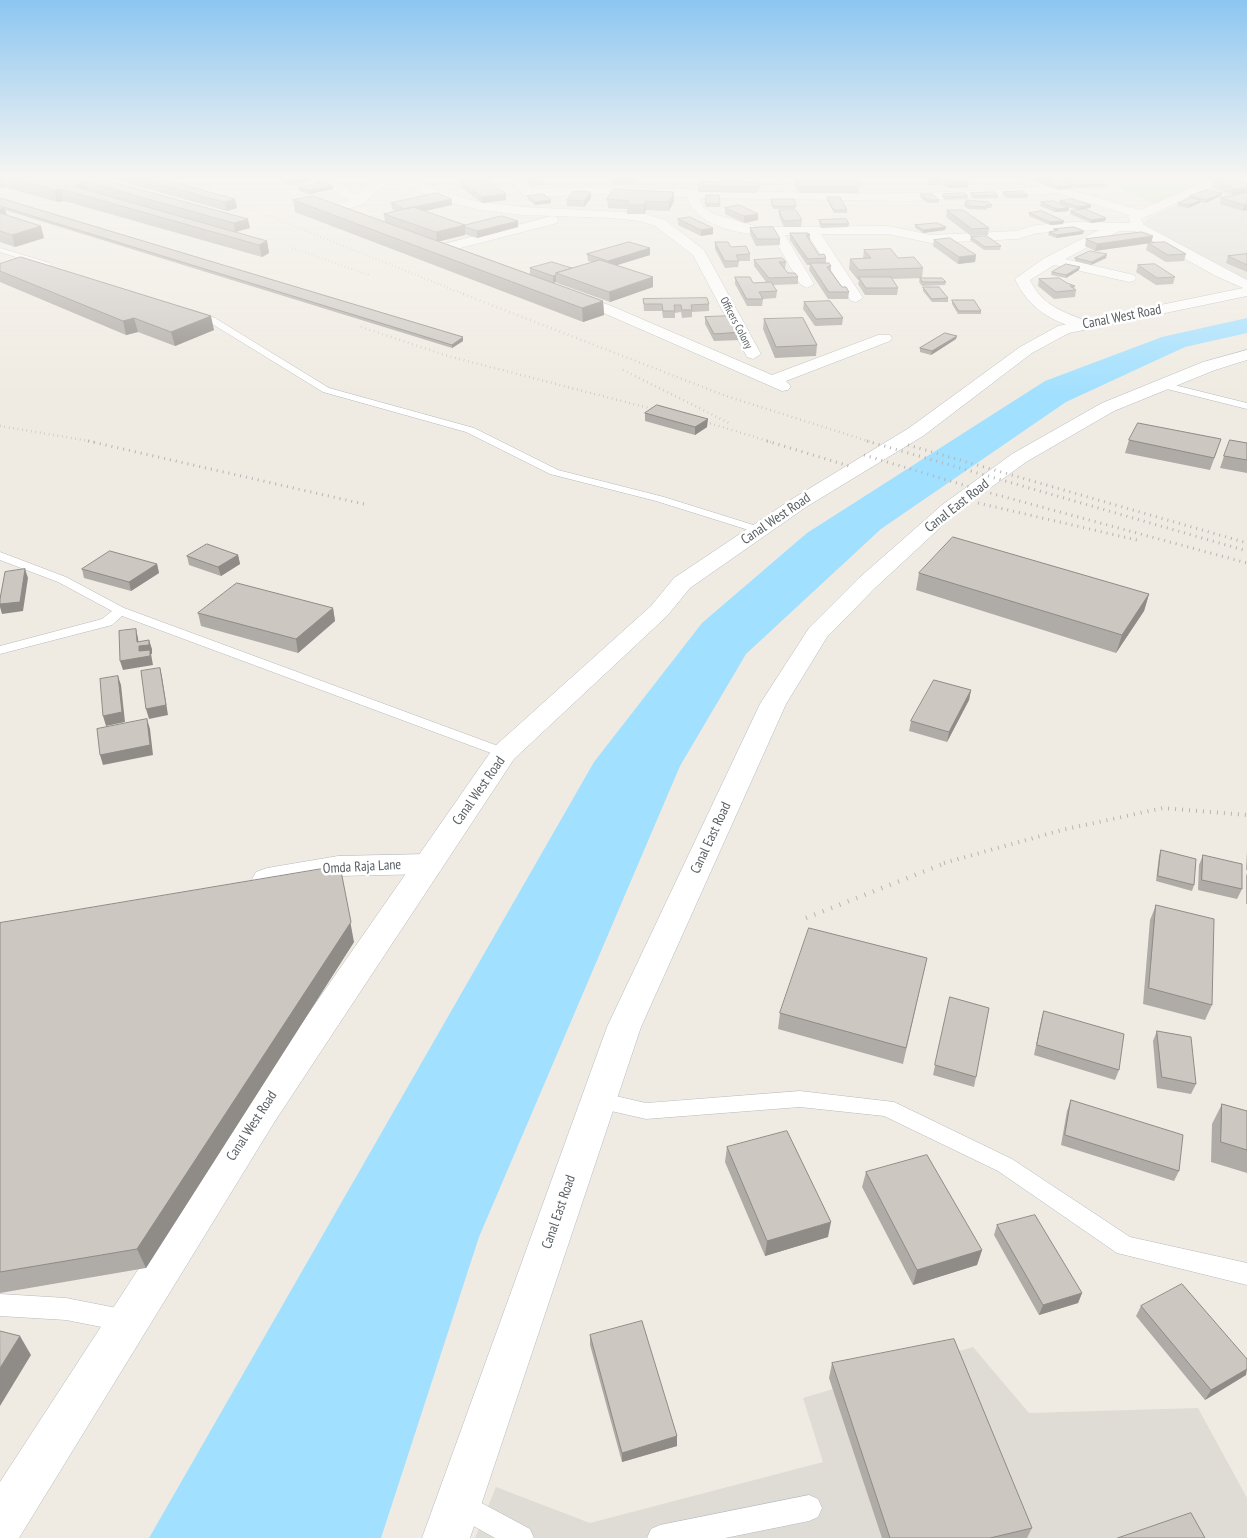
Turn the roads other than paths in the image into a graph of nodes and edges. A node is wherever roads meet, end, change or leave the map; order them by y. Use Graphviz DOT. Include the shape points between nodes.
graph roads {
  1 [pos="0,250"];
  2 [pos="441,250"];
  3 [pos="695,250"];
  4 [pos="787,250"];
  5 [pos="825,250"];
  6 [pos="1072,250"];
  7 [pos="1185,250"];
  8 [pos="468,259"];
  9 [pos="1052,260"];
  10 [pos="55,268"];
  11 [pos="1129,278"];
  12 [pos="807,284"];
  13 [pos="1247,284"];
  14 [pos="558,292"];
  15 [pos="1247,292"];
  16 [pos="856,298"];
  17 [pos="185,310"];
  18 [pos="1083,325"];
  19 [pos="884,338"];
  20 [pos="753,354"];
  21 [pos="1247,355"];
  22 [pos="1162,385"];
  23 [pos="1247,406"];
  24 [pos="759,530"];
  25 [pos="0,556"];
  26 [pos="120,611"];
  27 [pos="0,650"];
  28 [pos="504,753"];
  29 [pos="429,864"];
  30 [pos="241,884"];
  31 [pos="598,1100"];
  32 [pos="1247,1274"];
  33 [pos="0,1305"];
  34 [pos="127,1321"];
  35 [pos="458,1503"];
  36 [pos="809,1508"];
  37 [pos="0,1525"];
  38 [pos="446,1538"];
  39 [pos="521,1538"];
  40 [pos="660,1538"];
  1 -- 10 [label="lane"];
  2 -- 8 [label="street"];
  3 -- 20 [label="street, Officers Colony"];
  4 -- 12 [label="street"];
  5 -- 16 [label="street"];
  6 -- 9 [label="street"];
  7 -- 13 [label="street" via="1219,272"];
  9 -- 11 [label="street"];
  9 -- 18 [label="street" via="1022,279 1028,296 1042,308"];
  14 -- 19 [label="street" via="604,308 777,384"];
  15 -- 18 [label="street, Canal West Road"];
  17 -- 24 [label="lane" via="212,320 326,390 470,430 554,472 660,499"];
  18 -- 24 [label="street, Canal West Road" via="1064,329 1026,350 916,432"];
  21 -- 22 [label="street, Canal East Road"];
  22 -- 23 [label="lane"];
  22 -- 31 [label="street, Canal East Road" via="1108,407 1019,458 950,509 817,633 773,704 624,1027"];
  24 -- 28 [label="street, Canal West Road" via="682,583 659,611"];
  25 -- 26 [label="lane" via="94,594"];
  26 -- 27 [label="lane" via="107,622"];
  26 -- 28 [label="lane"];
  28 -- 29 [label="street, Canal West Road"];
  29 -- 30 [label="street, Omda Raja Lane" via="338,866"];
  29 -- 34 [label="street, Canal West Road" via="262,1110"];
  31 -- 32 [label="lane" via="646,1111 800,1099 887,1108 1005,1165 1125,1246"];
  31 -- 35 [label="street, Canal East Road"];
  33 -- 34 [label="lane" via="66,1309"];
  34 -- 37 [label="street, Canal West Road"];
  35 -- 38 [label="street, Canal East Road"];
  35 -- 39 [label="lane"];
  36 -- 40 [label="lane"];
}
